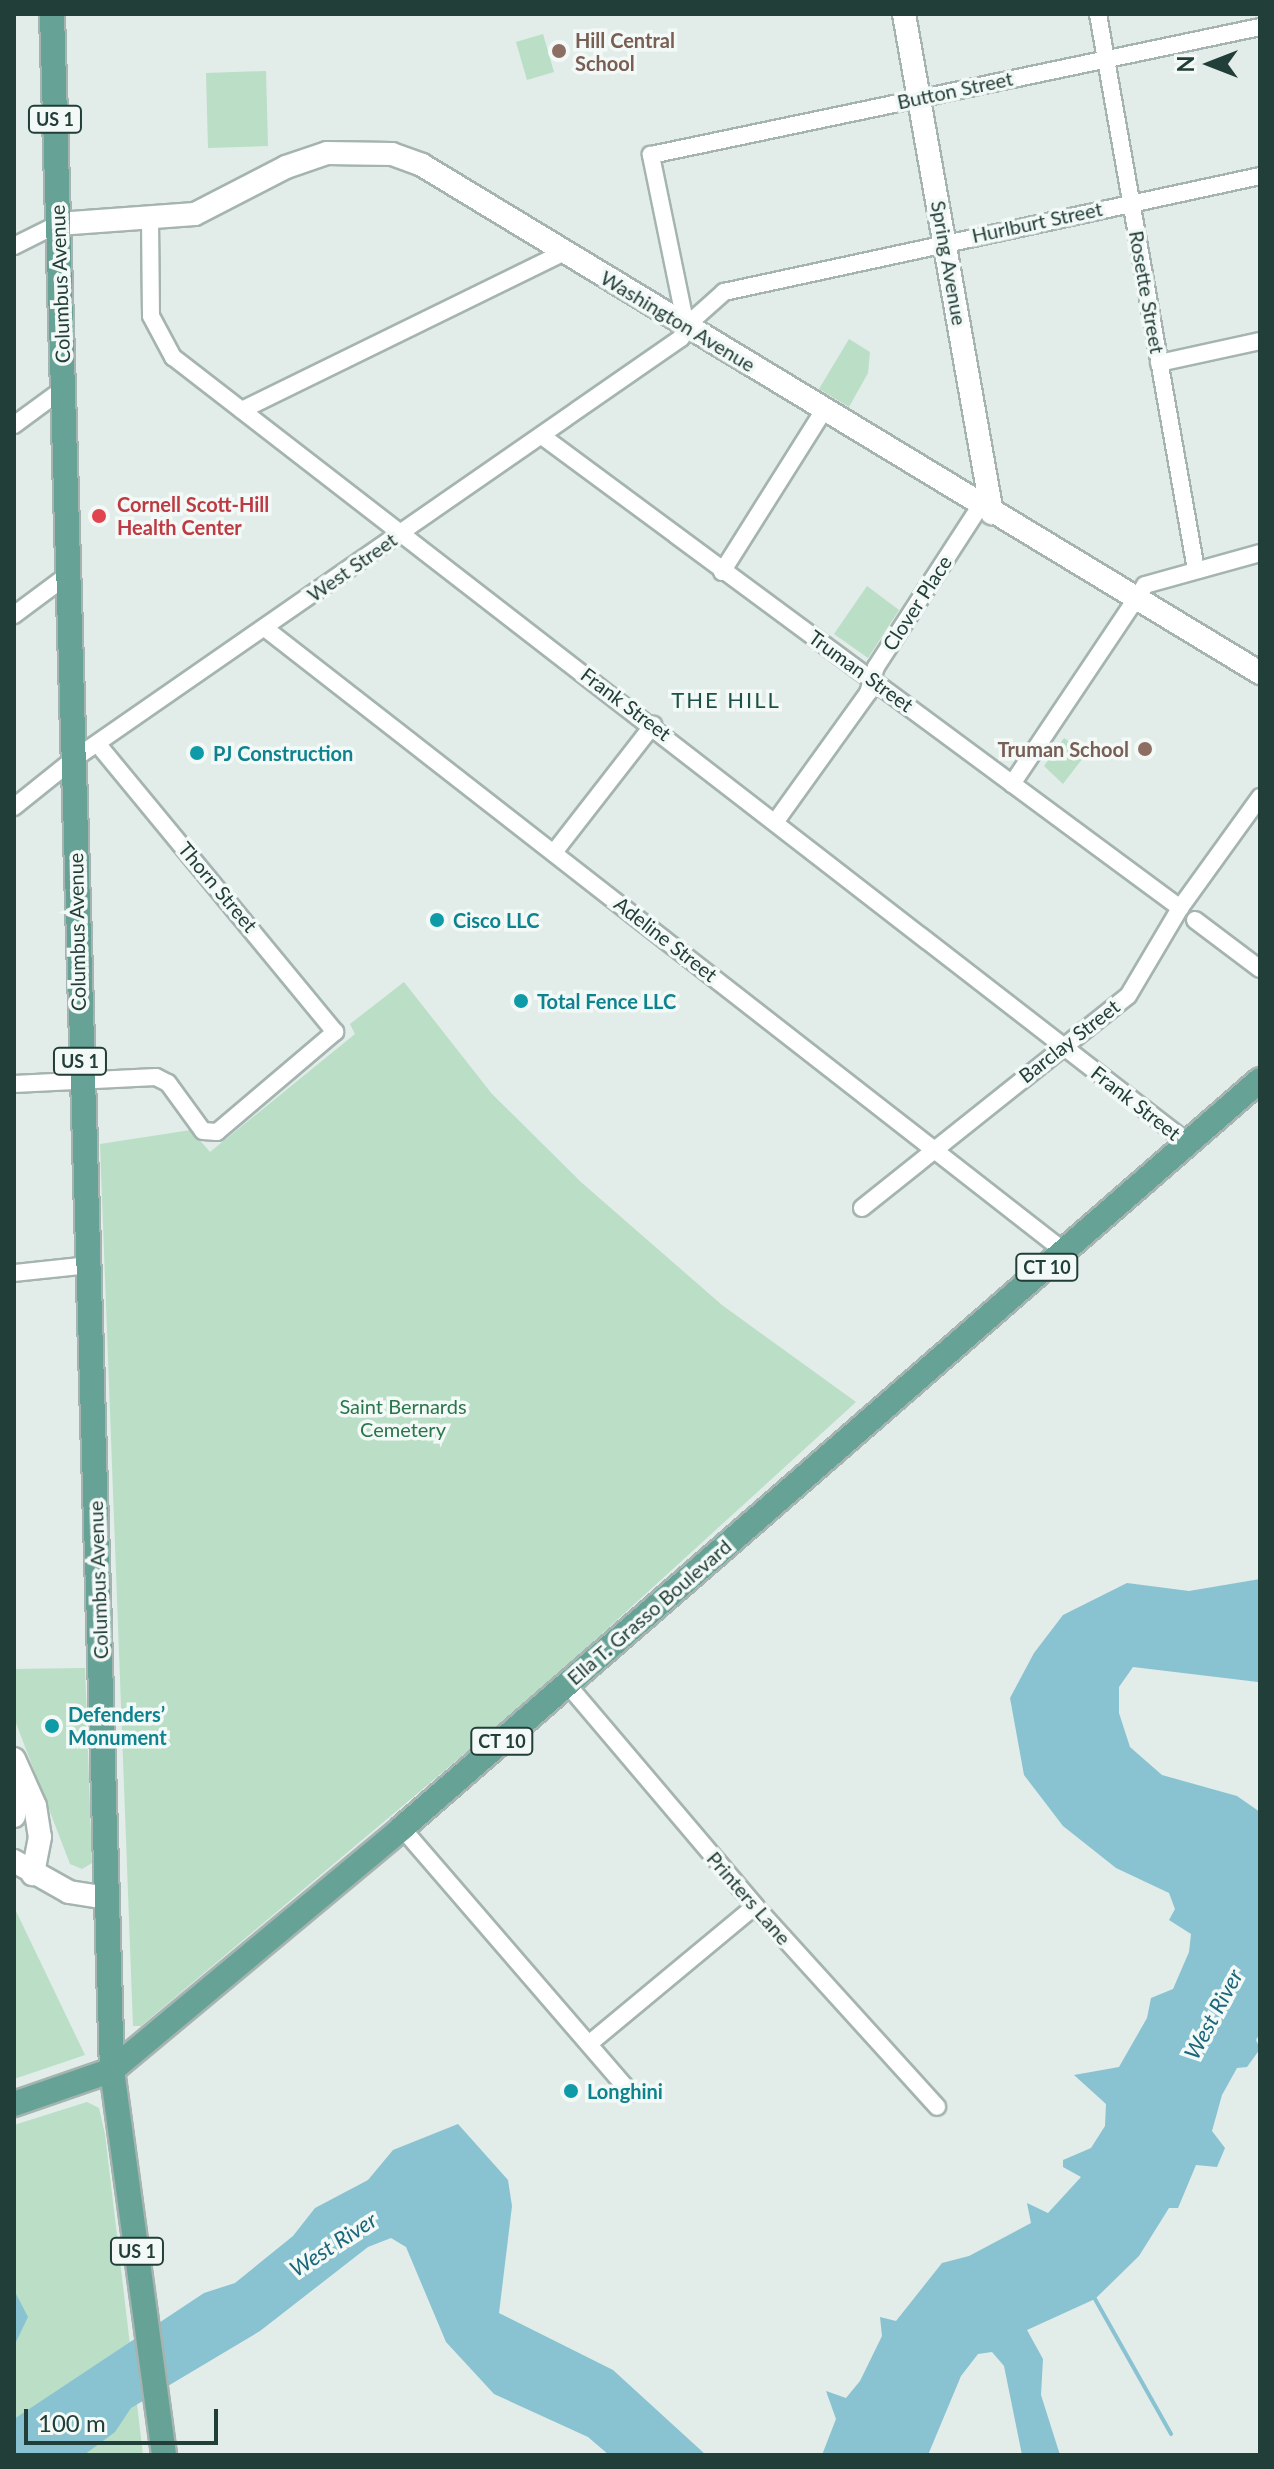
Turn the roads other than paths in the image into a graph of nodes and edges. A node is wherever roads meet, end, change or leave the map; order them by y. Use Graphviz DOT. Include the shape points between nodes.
graph roads {
  1 [pos="52,14"];
  2 [pos="904,14"];
  3 [pos="1098,14"];
  4 [pos="1260,27"];
  5 [pos="1106,59"];
  6 [pos="919,98"];
  7 [pos="1260,176"];
  8 [pos="1132,202"];
  9 [pos="150,220"];
  10 [pos="58,224"];
  11 [pos="945,241"];
  12 [pos="14,246"];
  13 [pos="564,252"];
  14 [pos="686,326"];
  15 [pos="1260,341"];
  16 [pos="1159,363"];
  17 [pos="63,389"];
  18 [pos="242,410"];
  19 [pos="824,410"];
  20 [pos="14,425"];
  21 [pos="542,436"];
  22 [pos="986,509"];
  23 [pos="401,532"];
  24 [pos="1260,553"];
  25 [pos="1196,570"];
  26 [pos="722,572"];
  27 [pos="69,574"];
  28 [pos="1135,597"];
  29 [pos="14,615"];
  30 [pos="266,629"];
  31 [pos="1260,673"];
  32 [pos="872,678"];
  33 [pos="653,725"];
  34 [pos="98,744"];
  35 [pos="74,759"];
  36 [pos="1012,784"];
  37 [pos="1260,797"];
  38 [pos="14,807"];
  39 [pos="776,821"];
  40 [pos="555,851"];
  41 [pos="1180,908"];
  42 [pos="1195,920"];
  43 [pos="1260,969"];
  44 [pos="1062,1045"];
  45 [pos="81,1080"];
  46 [pos="1260,1080"];
  47 [pos="14,1084"];
  48 [pos="1188,1143"];
  49 [pos="935,1148"];
  50 [pos="862,1208"];
  51 [pos="1065,1252"];
  52 [pos="89,1265"];
  53 [pos="14,1273"];
  54 [pos="567,1684"];
  55 [pos="14,1759"];
  56 [pos="14,1797"];
  57 [pos="14,1816"];
  58 [pos="402,1828"];
  59 [pos="23,1868"];
  60 [pos="107,1898"];
  61 [pos="755,1906"];
  62 [pos="590,2043"];
  63 [pos="112,2070"];
  64 [pos="631,2093"];
  65 [pos="14,2104"];
  66 [pos="937,2107"];
  67 [pos="164,2455"];
  1 -- 10 [label="main road, Columbus Avenue / US 1"];
  2 -- 6 [label="main road, Spring Avenue"];
  3 -- 5 [label="street, Rosette Street"];
  4 -- 5 [label="street, Button Street"];
  5 -- 6 [label="street, Button Street"];
  5 -- 8 [label="street, Rosette Street"];
  6 -- 11 [label="main road, Spring Avenue"];
  6 -- 14 [label="street, Button Street" via="651,155"];
  7 -- 8 [label="street, Hurlburt Street"];
  8 -- 11 [label="street, Hurlburt Street"];
  8 -- 16 [label="street, Rosette Street"];
  9 -- 10 [label="main road, Washington Avenue"];
  9 -- 13 [label="main road, Washington Avenue" via="214,208 307,159 362,151 422,165"];
  9 -- 18 [label="street, Frank Street" via="156,331 173,357"];
  10 -- 12 [label="street"];
  10 -- 17 [label="main road, Columbus Avenue / US 1"];
  11 -- 14 [label="street, Hurlburt Street" via="724,292"];
  11 -- 22 [label="main road, Spring Avenue"];
  13 -- 14 [label="main road, Washington Avenue"];
  13 -- 18 [label="street"];
  14 -- 19 [label="main road, Washington Avenue"];
  14 -- 21 [label="street, West Street" via="681,338"];
  15 -- 16 [label="street"];
  16 -- 25 [label="street, Rosette Street"];
  17 -- 20 [label="street"];
  17 -- 27 [label="main road, Columbus Avenue / US 1"];
  18 -- 23 [label="street, Frank Street"];
  19 -- 22 [label="main road, Washington Avenue"];
  19 -- 26 [label="street"];
  21 -- 23 [label="street, West Street"];
  21 -- 26 [label="street, Truman Street"];
  22 -- 28 [label="main road, Washington Avenue"];
  22 -- 32 [label="street, Clover Place"];
  23 -- 30 [label="street, West Street"];
  23 -- 33 [label="street, Frank Street"];
  24 -- 25 [label="street"];
  25 -- 28 [label="street" via="1145,585"];
  26 -- 32 [label="street, Truman Street"];
  27 -- 29 [label="street"];
  27 -- 35 [label="main road, Columbus Avenue / US 1"];
  28 -- 31 [label="main road, Washington Avenue"];
  28 -- 36 [label="street"];
  30 -- 34 [label="street, West Street"];
  30 -- 40 [label="street, Adeline Street"];
  32 -- 36 [label="street, Truman Street"];
  32 -- 39 [label="street, Clover Place" via="868,693"];
  33 -- 39 [label="street, Frank Street"];
  33 -- 40 [label="street"];
  34 -- 35 [label="street, West Street"];
  34 -- 45 [label="street, Thorn Street" via="335,1032 217,1132 203,1131 168,1083 156,1077"];
  35 -- 38 [label="street, West Street"];
  35 -- 45 [label="main road, Columbus Avenue / US 1"];
  36 -- 41 [label="street, Truman Street"];
  37 -- 41 [label="street, Barclay Street"];
  39 -- 44 [label="street, Frank Street"];
  40 -- 49 [label="street, Adeline Street"];
  41 -- 44 [label="street, Barclay Street" via="1128,996"];
  42 -- 43 [label="street"];
  44 -- 48 [label="street, Frank Street"];
  44 -- 49 [label="street, Barclay Street"];
  45 -- 47 [label="street"];
  45 -- 52 [label="main road, Columbus Avenue / US 1"];
  46 -- 48 [label="main road, Ella T. Grasso Boulevard / CT 10"];
  48 -- 51 [label="main road, Ella T. Grasso Boulevard / CT 10"];
  49 -- 50 [label="street, Barclay Street"];
  49 -- 51 [label="street, Adeline Street"];
  51 -- 54 [label="main road, Ella T. Grasso Boulevard / CT 10"];
  52 -- 53 [label="street"];
  52 -- 60 [label="main road, Columbus Avenue / US 1"];
  54 -- 58 [label="main road, Ella T. Grasso Boulevard / CT 10"];
  54 -- 61 [label="street, Printers Lane"];
  55 -- 59 [label="main road" via="35,1806 40,1837"];
  56 -- 57 [label="main road"];
  58 -- 62 [label="street"];
  58 -- 63 [label="main road, Ella T. Grasso Boulevard / CT 10"];
  59 -- 60 [label="main road" via="69,1892"];
  60 -- 63 [label="main road, US 1"];
  61 -- 62 [label="street"];
  61 -- 66 [label="street, Printers Lane"];
  62 -- 64 [label="street"];
  63 -- 65 [label="main road, Ella T. Grasso Boulevard / CT 10"];
  63 -- 67 [label="main road, US 1"];
}
